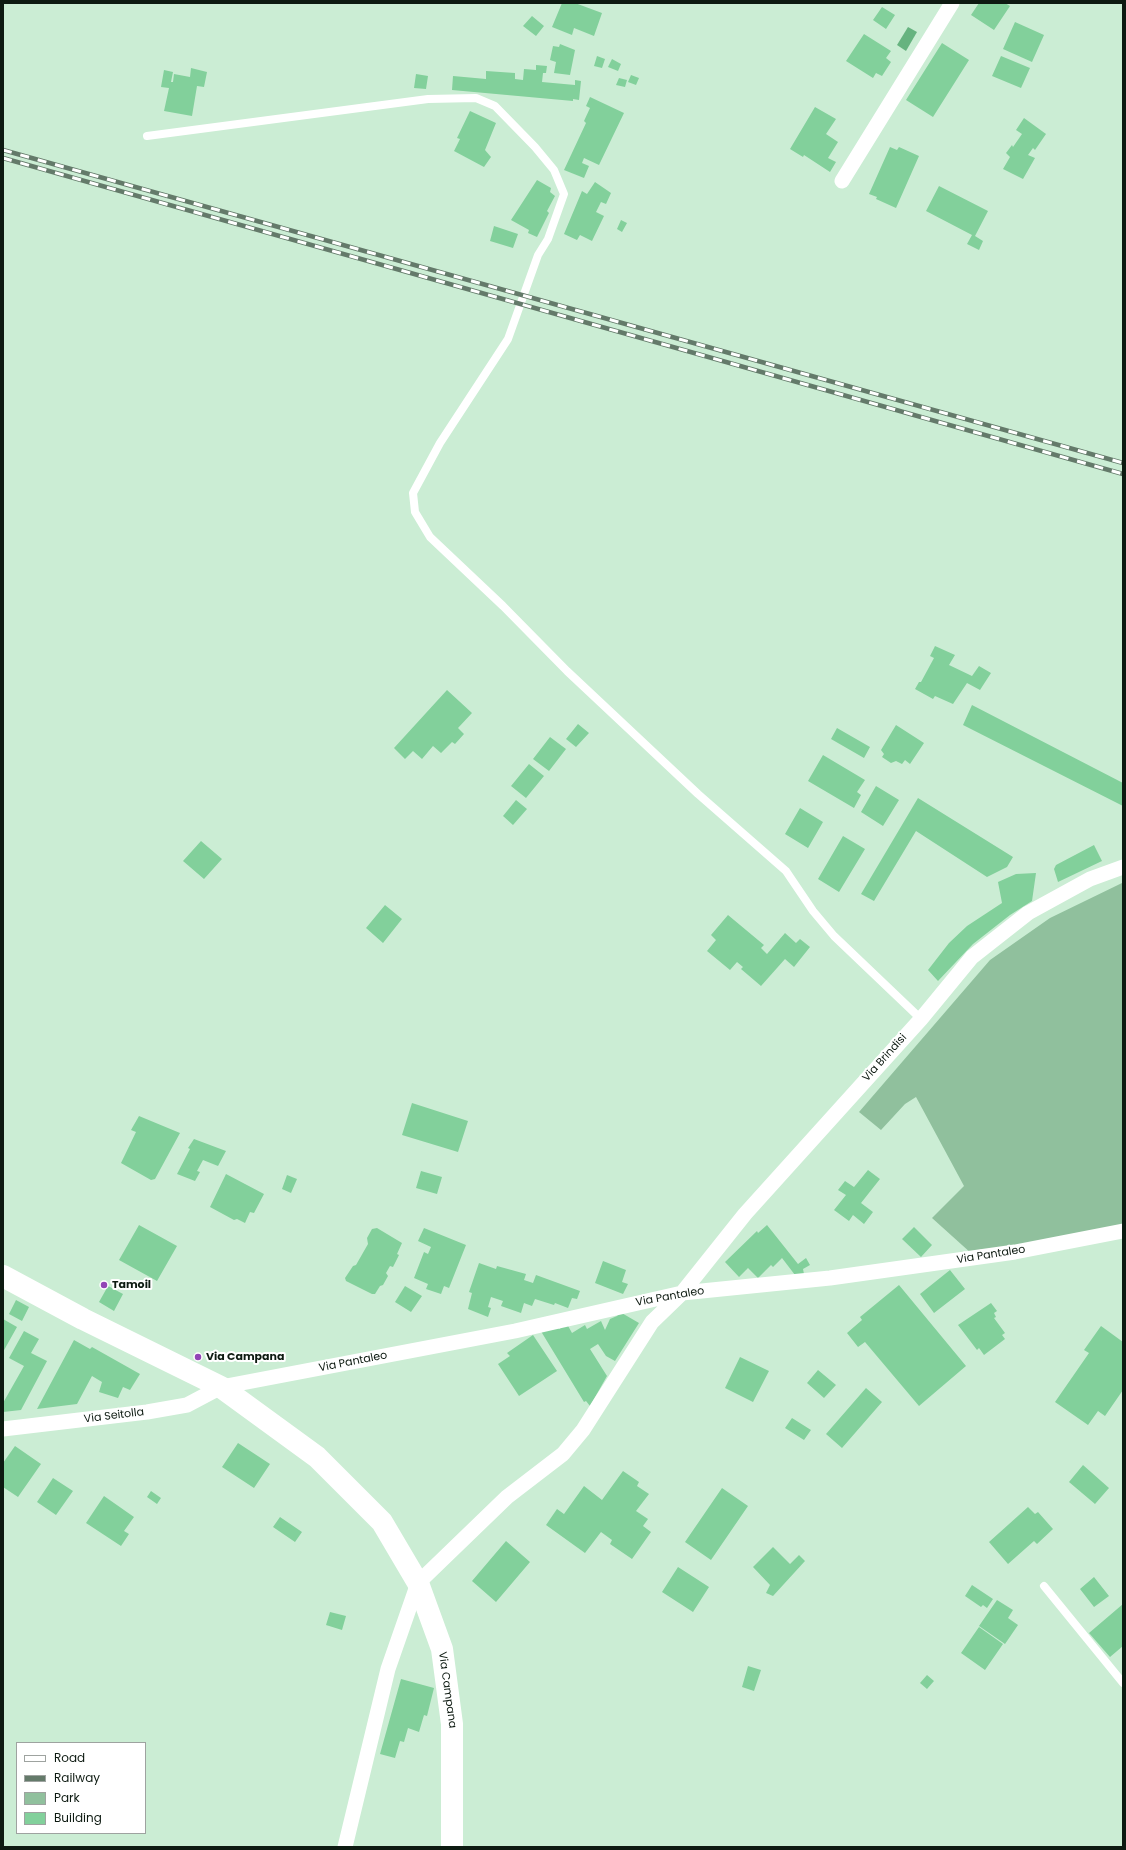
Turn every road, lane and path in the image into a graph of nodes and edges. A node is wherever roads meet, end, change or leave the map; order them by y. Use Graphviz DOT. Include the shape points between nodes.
graph roads {
  1 [pos="952,3"];
  2 [pos="146,136"];
  3 [pos="842,181"];
  4 [pos="1123,867"];
  5 [pos="921,1019"];
  6 [pos="1123,1231"];
  7 [pos="3,1276"];
  8 [pos="682,1293"];
  9 [pos="221,1387"];
  10 [pos="3,1429"];
  11 [pos="418,1583"];
  12 [pos="1044,1586"];
  13 [pos="1123,1683"];
  14 [pos="345,1847"];
  15 [pos="452,1847"];
  1 -- 3 [label="street"];
  2 -- 5 [label="lane" via="428,99 476,98 495,106 535,147 554,170 564,194 548,239 538,255 508,339 440,443 413,493 415,512 430,537 567,671 698,794 786,871 813,911 834,936"];
  4 -- 5 [label="street, Via Brindisi" via="1090,879 1028,913 972,957"];
  5 -- 8 [label="street, Via Brindisi" via="745,1214"];
  6 -- 8 [label="street, Via Pantaleo" via="1015,1252 861,1273"];
  7 -- 9 [label="main road, Via Campana" via="83,1319"];
  8 -- 9 [label="street, Via Pantaleo" via="515,1330"];
  8 -- 11 [label="street, Via Brindisi" via="652,1322 583,1430 563,1454 507,1497"];
  9 -- 10 [label="street, Via Seitolla" via="187,1405"];
  9 -- 11 [label="main road, Via Campana" via="318,1457 382,1522"];
  11 -- 14 [label="street" via="388,1669"];
  11 -- 15 [label="main road, Via Campana" via="442,1649 452,1724"];
  12 -- 13 [label="lane"];
}
